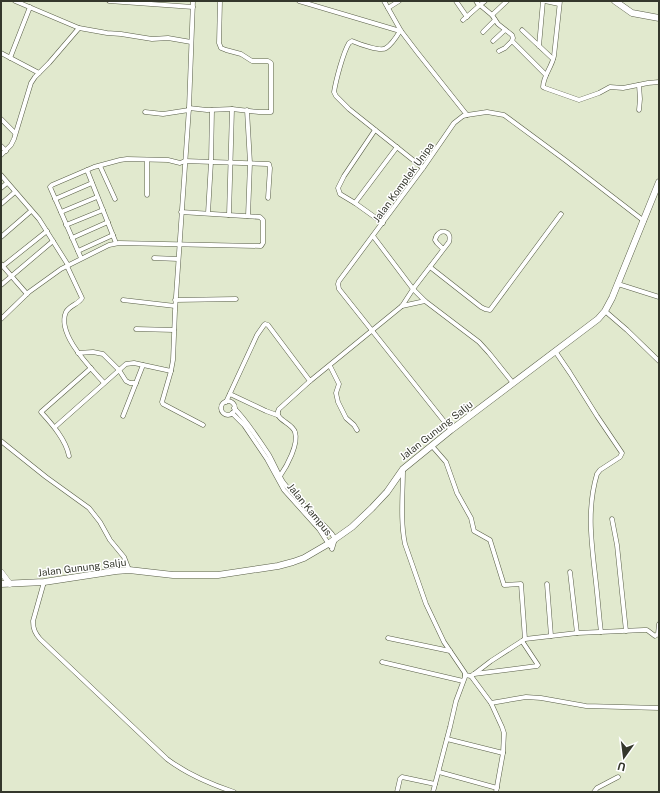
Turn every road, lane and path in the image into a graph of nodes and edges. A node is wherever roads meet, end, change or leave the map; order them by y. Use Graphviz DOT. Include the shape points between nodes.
graph roads {
  1 [pos="15,1"];
  2 [pos="109,1"];
  3 [pos="193,1"];
  4 [pos="220,1"];
  5 [pos="299,1"];
  6 [pos="383,1"];
  7 [pos="399,1"];
  8 [pos="456,1"];
  9 [pos="476,1"];
  10 [pos="485,1"];
  11 [pos="506,1"];
  12 [pos="544,1"];
  13 [pos="615,1"];
  14 [pos="559,3"];
  15 [pos="480,5"];
  16 [pos="30,7"];
  17 [pos="193,7"];
  18 [pos="388,8"];
  19 [pos="492,15"];
  20 [pos="659,18"];
  21 [pos="495,20"];
  22 [pos="79,28"];
  23 [pos="505,30"];
  24 [pos="522,30"];
  25 [pos="401,31"];
  26 [pos="483,32"];
  27 [pos="493,41"];
  28 [pos="512,41"];
  29 [pos="191,42"];
  30 [pos="539,46"];
  31 [pos="499,51"];
  32 [pos="1,53"];
  33 [pos="10,58"];
  34 [pos="553,59"];
  35 [pos="39,73"];
  36 [pos="546,75"];
  37 [pos="659,82"];
  38 [pos="639,85"];
  39 [pos="189,109"];
  40 [pos="232,109"];
  41 [pos="212,110"];
  42 [pos="247,110"];
  43 [pos="639,110"];
  44 [pos="145,112"];
  45 [pos="467,114"];
  46 [pos="1,119"];
  47 [pos="375,130"];
  48 [pos="15,133"];
  49 [pos="1,146"];
  50 [pos="397,147"];
  51 [pos="6,150"];
  52 [pos="1,155"];
  53 [pos="147,160"];
  54 [pos="185,161"];
  55 [pos="211,162"];
  56 [pos="231,162"];
  57 [pos="250,163"];
  58 [pos="100,166"];
  59 [pos="423,168"];
  60 [pos="87,170"];
  61 [pos="1,175"];
  62 [pos="659,182"];
  63 [pos="7,183"];
  64 [pos="92,183"];
  65 [pos="1,188"];
  66 [pos="15,192"];
  67 [pos="147,194"];
  68 [pos="97,196"];
  69 [pos="268,198"];
  70 [pos="55,199"];
  71 [pos="115,199"];
  72 [pos="355,203"];
  73 [pos="1,204"];
  74 [pos="103,210"];
  75 [pos="32,211"];
  76 [pos="61,212"];
  77 [pos="181,212"];
  78 [pos="208,213"];
  79 [pos="229,214"];
  80 [pos="562,214"];
  81 [pos="248,216"];
  82 [pos="644,221"];
  83 [pos="108,222"];
  84 [pos="383,222"];
  85 [pos="66,225"];
  86 [pos="47,231"];
  87 [pos="113,235"];
  88 [pos="373,236"];
  89 [pos="1,237"];
  90 [pos="72,238"];
  91 [pos="53,241"];
  92 [pos="116,243"];
  93 [pos="179,244"];
  94 [pos="443,249"];
  95 [pos="78,251"];
  96 [pos="81,258"];
  97 [pos="154,258"];
  98 [pos="178,259"];
  99 [pos="2,265"];
  100 [pos="68,265"];
  101 [pos="430,267"];
  102 [pos="12,276"];
  103 [pos="618,284"];
  104 [pos="1,285"];
  105 [pos="413,289"];
  106 [pos="27,294"];
  107 [pos="659,297"];
  108 [pos="236,299"];
  109 [pos="123,300"];
  110 [pos="175,300"];
  111 [pos="425,301"];
  112 [pos="175,306"];
  113 [pos="402,306"];
  114 [pos="605,311"];
  115 [pos="1,319"];
  116 [pos="136,329"];
  117 [pos="174,330"];
  118 [pos="371,331"];
  119 [pos="555,351"];
  120 [pos="78,353"];
  121 [pos="659,361"];
  122 [pos="143,365"];
  123 [pos="330,366"];
  124 [pos="91,368"];
  125 [pos="119,370"];
  126 [pos="171,371"];
  127 [pos="310,381"];
  128 [pos="136,382"];
  129 [pos="104,383"];
  130 [pos="513,383"];
  131 [pos="230,394"];
  132 [pos="226,402"];
  133 [pos="233,411"];
  134 [pos="277,415"];
  135 [pos="123,416"];
  136 [pos="203,425"];
  137 [pos="55,427"];
  138 [pos="357,430"];
  139 [pos="451,430"];
  140 [pos="1,441"];
  141 [pos="432,446"];
  142 [pos="69,456"];
  143 [pos="285,467"];
  144 [pos="275,469"];
  145 [pos="403,469"];
  146 [pos="279,477"];
  147 [pos="612,519"];
  148 [pos="335,539"];
  149 [pos="328,544"];
  150 [pos="129,570"];
  151 [pos="1,572"];
  152 [pos="570,572"];
  153 [pos="44,582"];
  154 [pos="1,584"];
  155 [pos="10,584"];
  156 [pos="547,584"];
  157 [pos="659,624"];
  158 [pos="626,631"];
  159 [pos="601,632"];
  160 [pos="576,633"];
  161 [pos="551,636"];
  162 [pos="388,638"];
  163 [pos="524,640"];
  164 [pos="450,651"];
  165 [pos="382,662"];
  166 [pos="465,675"];
  167 [pos="472,675"];
  168 [pos="463,681"];
  169 [pos="491,703"];
  170 [pos="659,708"];
  171 [pos="447,739"];
  172 [pos="503,753"];
  173 [pos="439,772"];
  174 [pos="618,777"];
  175 [pos="435,784"];
  176 [pos="497,790"];
  177 [pos="234,792"];
  178 [pos="397,792"];
  179 [pos="433,792"];
  180 [pos="594,792"];
  1 -- 16 [label="street"];
  2 -- 17 [label="street"];
  3 -- 17 [label="street"];
  4 -- 42 [label="street" via="221,48 241,54 252,61 271,63 271,112"];
  5 -- 25 [label="street"];
  6 -- 18 [label="street"];
  7 -- 18 [label="street"];
  8 -- 15 [label="street" via="465,18"];
  9 -- 15 [label="street"];
  10 -- 15 [label="street"];
  11 -- 19 [label="street"];
  12 -- 14 [label="street"];
  12 -- 30 [label="street"];
  13 -- 20 [label="main road" via="632,12"];
  14 -- 34 [label="street"];
  15 -- 19 [label="street"];
  16 -- 22 [label="street"];
  16 -- 33 [label="street"];
  17 -- 29 [label="street"];
  18 -- 25 [label="street"];
  19 -- 21 [label="street"];
  21 -- 23 [label="street"];
  21 -- 26 [label="street"];
  22 -- 29 [label="street" via="107,34"];
  22 -- 35 [label="street"];
  23 -- 27 [label="street"];
  23 -- 28 [label="street" via="512,34"];
  24 -- 30 [label="street"];
  25 -- 45 [label="street"];
  25 -- 47 [label="street" via="384,50 350,42 344,53 334,90 335,95 349,109"];
  28 -- 31 [label="street"];
  28 -- 36 [label="street"];
  29 -- 39 [label="street"];
  30 -- 34 [label="street"];
  32 -- 33 [label="street"];
  33 -- 35 [label="street"];
  34 -- 36 [label="street"];
  35 -- 48 [label="street" via="31,83"];
  36 -- 38 [label="street" via="543,87 576,100 610,87"];
  37 -- 38 [label="street"];
  38 -- 43 [label="street"];
  39 -- 41 [label="street"];
  39 -- 44 [label="street" via="163,114"];
  39 -- 54 [label="street"];
  40 -- 41 [label="street"];
  40 -- 42 [label="street"];
  40 -- 56 [label="street"];
  41 -- 55 [label="street"];
  42 -- 57 [label="street"];
  45 -- 59 [label="street, Jalan Komplek Unipa" via="454,123"];
  45 -- 82 [label="street" via="487,112 504,115"];
  46 -- 48 [label="street"];
  47 -- 50 [label="street"];
  47 -- 72 [label="street" via="338,188 340,194"];
  48 -- 51 [label="street" via="11,145"];
  49 -- 51 [label="street"];
  50 -- 59 [label="street"];
  50 -- 72 [label="street"];
  51 -- 52 [label="street"];
  53 -- 54 [label="street" via="180,163"];
  53 -- 58 [label="street" via="127,159"];
  53 -- 67 [label="street"];
  54 -- 55 [label="street"];
  54 -- 77 [label="street"];
  55 -- 56 [label="street"];
  55 -- 78 [label="street"];
  56 -- 57 [label="street"];
  56 -- 79 [label="street"];
  57 -- 69 [label="street" via="270,166"];
  57 -- 81 [label="street"];
  58 -- 60 [label="street"];
  58 -- 71 [label="street"];
  59 -- 84 [label="street, Jalan Komplek Unipa"];
  60 -- 64 [label="street"];
  60 -- 70 [label="street" via="51,186"];
  61 -- 63 [label="street"];
  62 -- 82 [label="main road, Jalan Gunung Salju"];
  63 -- 65 [label="street"];
  63 -- 66 [label="street"];
  64 -- 68 [label="street"];
  64 -- 70 [label="street"];
  66 -- 73 [label="street"];
  66 -- 75 [label="street"];
  68 -- 74 [label="street"];
  68 -- 76 [label="street"];
  70 -- 76 [label="street"];
  72 -- 84 [label="street"];
  74 -- 83 [label="street"];
  74 -- 85 [label="street"];
  75 -- 86 [label="street"];
  75 -- 89 [label="street"];
  76 -- 85 [label="street"];
  77 -- 78 [label="street"];
  77 -- 93 [label="street"];
  78 -- 79 [label="street"];
  79 -- 81 [label="street"];
  80 -- 101 [label="street" via="490,310 481,307"];
  81 -- 93 [label="street" via="260,217 263,220 264,241 261,246"];
  82 -- 103 [label="main road, Jalan Gunung Salju"];
  83 -- 87 [label="street"];
  83 -- 90 [label="street"];
  84 -- 88 [label="street, Jalan Komplek Unipa"];
  85 -- 90 [label="street"];
  86 -- 91 [label="street"];
  86 -- 99 [label="street"];
  87 -- 92 [label="street"];
  87 -- 95 [label="street"];
  88 -- 105 [label="street"];
  88 -- 118 [label="street, Jalan Komplek Unipa" via="338,284 339,289"];
  90 -- 95 [label="street"];
  91 -- 100 [label="street"];
  91 -- 102 [label="street"];
  92 -- 93 [label="street"];
  92 -- 96 [label="street"];
  93 -- 98 [label="street"];
  94 -- 94 [label="street" via="450,237 443,231 435,236 437,244"];
  94 -- 101 [label="street"];
  95 -- 96 [label="street"];
  96 -- 100 [label="street"];
  97 -- 98 [label="street"];
  98 -- 110 [label="street"];
  99 -- 102 [label="street"];
  100 -- 106 [label="street"];
  100 -- 120 [label="street" via="82,298 65,314 66,330"];
  101 -- 105 [label="street"];
  102 -- 104 [label="street"];
  102 -- 106 [label="street"];
  103 -- 107 [label="street"];
  103 -- 114 [label="main road, Jalan Gunung Salju"];
  105 -- 111 [label="street"];
  105 -- 113 [label="street"];
  106 -- 115 [label="street"];
  108 -- 110 [label="street"];
  109 -- 112 [label="street"];
  110 -- 112 [label="street"];
  111 -- 113 [label="street"];
  111 -- 130 [label="street" via="479,342"];
  112 -- 117 [label="street"];
  113 -- 118 [label="street"];
  114 -- 119 [label="main road, Jalan Gunung Salju"];
  114 -- 121 [label="street"];
  116 -- 117 [label="street"];
  117 -- 126 [label="street"];
  118 -- 123 [label="street"];
  118 -- 139 [label="street, Jalan Komplek Unipa"];
  119 -- 130 [label="main road, Jalan Gunung Salju"];
  119 -- 159 [label="street" via="622,454 597,474 591,508 592,548"];
  120 -- 124 [label="street"];
  120 -- 125 [label="street" via="103,354"];
  122 -- 125 [label="street" via="130,363"];
  122 -- 126 [label="street"];
  122 -- 128 [label="street"];
  123 -- 127 [label="street"];
  123 -- 138 [label="street" via="339,384 336,393 338,402"];
  124 -- 129 [label="street"];
  124 -- 137 [label="street" via="41,412"];
  125 -- 128 [label="street" via="128,382"];
  125 -- 129 [label="street"];
  126 -- 136 [label="street" via="162,403"];
  127 -- 131 [label="street" via="265,324"];
  127 -- 134 [label="street" via="279,408"];
  128 -- 135 [label="street"];
  129 -- 137 [label="street"];
  130 -- 139 [label="main road, Jalan Gunung Salju"];
  131 -- 132 [label="street"];
  131 -- 134 [label="street, Jalan Kampus"];
  132 -- 133 [label="street, Jalan Kampus" via="232,403"];
  132 -- 133 [label="street, Jalan Kampus" via="221,406 222,412 227,415"];
  133 -- 144 [label="street, Jalan Kampus" via="245,420"];
  134 -- 143 [label="street, Jalan Kampus" via="292,427 296,434 292,453"];
  137 -- 142 [label="street"];
  139 -- 141 [label="main road, Jalan Gunung Salju"];
  140 -- 150 [label="street" via="89,508 124,557"];
  141 -- 145 [label="main road, Jalan Gunung Salju"];
  141 -- 163 [label="street" via="446,462 457,493 471,518 474,531 490,540 504,585 521,584"];
  143 -- 144 [label="street"];
  143 -- 146 [label="street, Jalan Kampus"];
  144 -- 146 [label="street, Jalan Kampus"];
  145 -- 148 [label="main road, Jalan Gunung Salju" via="372,508"];
  145 -- 164 [label="street" via="402,525 405,544 426,604"];
  146 -- 148 [label="street, Jalan Kampus"];
  146 -- 149 [label="street, Jalan Kampus" via="284,490 319,529"];
  147 -- 158 [label="street"];
  148 -- 149 [label="main road, Jalan Gunung Salju"];
  149 -- 150 [label="main road, Jalan Gunung Salju" via="293,562 218,576 173,575"];
  150 -- 153 [label="main road, Jalan Gunung Salju"];
  151 -- 155 [label="main road"];
  152 -- 160 [label="street"];
  153 -- 155 [label="main road, Jalan Gunung Salju"];
  153 -- 177 [label="street" via="33,621 33,627 40,639 167,759 202,780"];
  154 -- 155 [label="main road, Jalan Gunung Salju"];
  156 -- 161 [label="street"];
  157 -- 158 [label="street" via="658,634 655,636 645,630"];
  158 -- 159 [label="street"];
  159 -- 160 [label="street"];
  160 -- 161 [label="street"];
  161 -- 163 [label="street"];
  162 -- 164 [label="street"];
  163 -- 167 [label="street"];
  163 -- 167 [label="street" via="537,666"];
  164 -- 166 [label="street"];
  165 -- 168 [label="street"];
  166 -- 167 [label="street"];
  166 -- 168 [label="street"];
  167 -- 169 [label="street"];
  168 -- 171 [label="street"];
  169 -- 170 [label="street" via="526,697 586,706"];
  169 -- 172 [label="street" via="504,733"];
  171 -- 172 [label="street"];
  171 -- 173 [label="street"];
  172 -- 176 [label="street"];
  173 -- 175 [label="street"];
  173 -- 176 [label="street"];
  174 -- 180 [label="street"];
  175 -- 178 [label="street" via="402,777"];
  175 -- 179 [label="street"];
}
